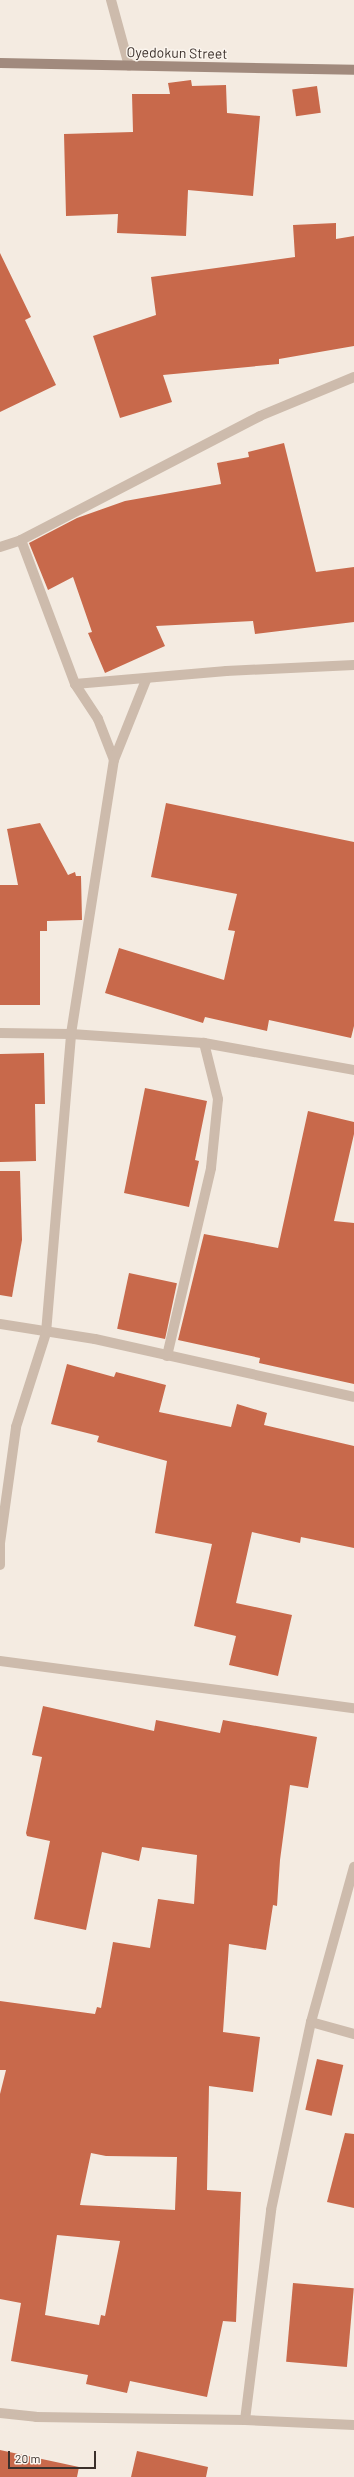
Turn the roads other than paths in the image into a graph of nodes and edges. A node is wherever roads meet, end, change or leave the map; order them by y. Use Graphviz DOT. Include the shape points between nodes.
graph roads {
  1 [pos="110,0"];
  2 [pos="0,63"];
  3 [pos="129,66"];
  4 [pos="354,70"];
  5 [pos="354,377"];
  6 [pos="20,540"];
  7 [pos="0,547"];
  8 [pos="354,665"];
  9 [pos="146,680"];
  10 [pos="75,684"];
  11 [pos="114,760"];
  12 [pos="0,1033"];
  13 [pos="72,1034"];
  14 [pos="204,1043"];
  15 [pos="354,1070"];
  16 [pos="0,1324"];
  17 [pos="46,1333"];
  18 [pos="166,1356"];
  19 [pos="354,1397"];
  20 [pos="0,1564"];
  21 [pos="0,1661"];
  22 [pos="354,1708"];
  23 [pos="354,1867"];
  24 [pos="310,2022"];
  25 [pos="354,2034"];
  26 [pos="0,2413"];
  27 [pos="245,2420"];
  28 [pos="354,2426"];
  1 -- 3 [label="street"];
  2 -- 3 [label="street, Oyedokun Street"];
  3 -- 4 [label="street, Oyedokun Street"];
  5 -- 6 [label="street" via="260,416"];
  6 -- 7 [label="street"];
  6 -- 10 [label="street"];
  8 -- 9 [label="street" via="226,671"];
  9 -- 10 [label="street"];
  9 -- 11 [label="street"];
  10 -- 11 [label="street" via="98,719"];
  11 -- 13 [label="street"];
  12 -- 13 [label="street"];
  13 -- 14 [label="street"];
  13 -- 17 [label="street"];
  14 -- 15 [label="street"];
  14 -- 18 [label="street" via="218,1099 211,1168"];
  16 -- 17 [label="street"];
  17 -- 18 [label="street" via="95,1339"];
  17 -- 20 [label="street" via="16,1427 0,1543"];
  18 -- 19 [label="street"];
  21 -- 22 [label="street"];
  23 -- 24 [label="street"];
  24 -- 25 [label="street"];
  24 -- 27 [label="street" via="271,2210"];
  26 -- 27 [label="street" via="36,2417"];
  27 -- 28 [label="street"];
}
